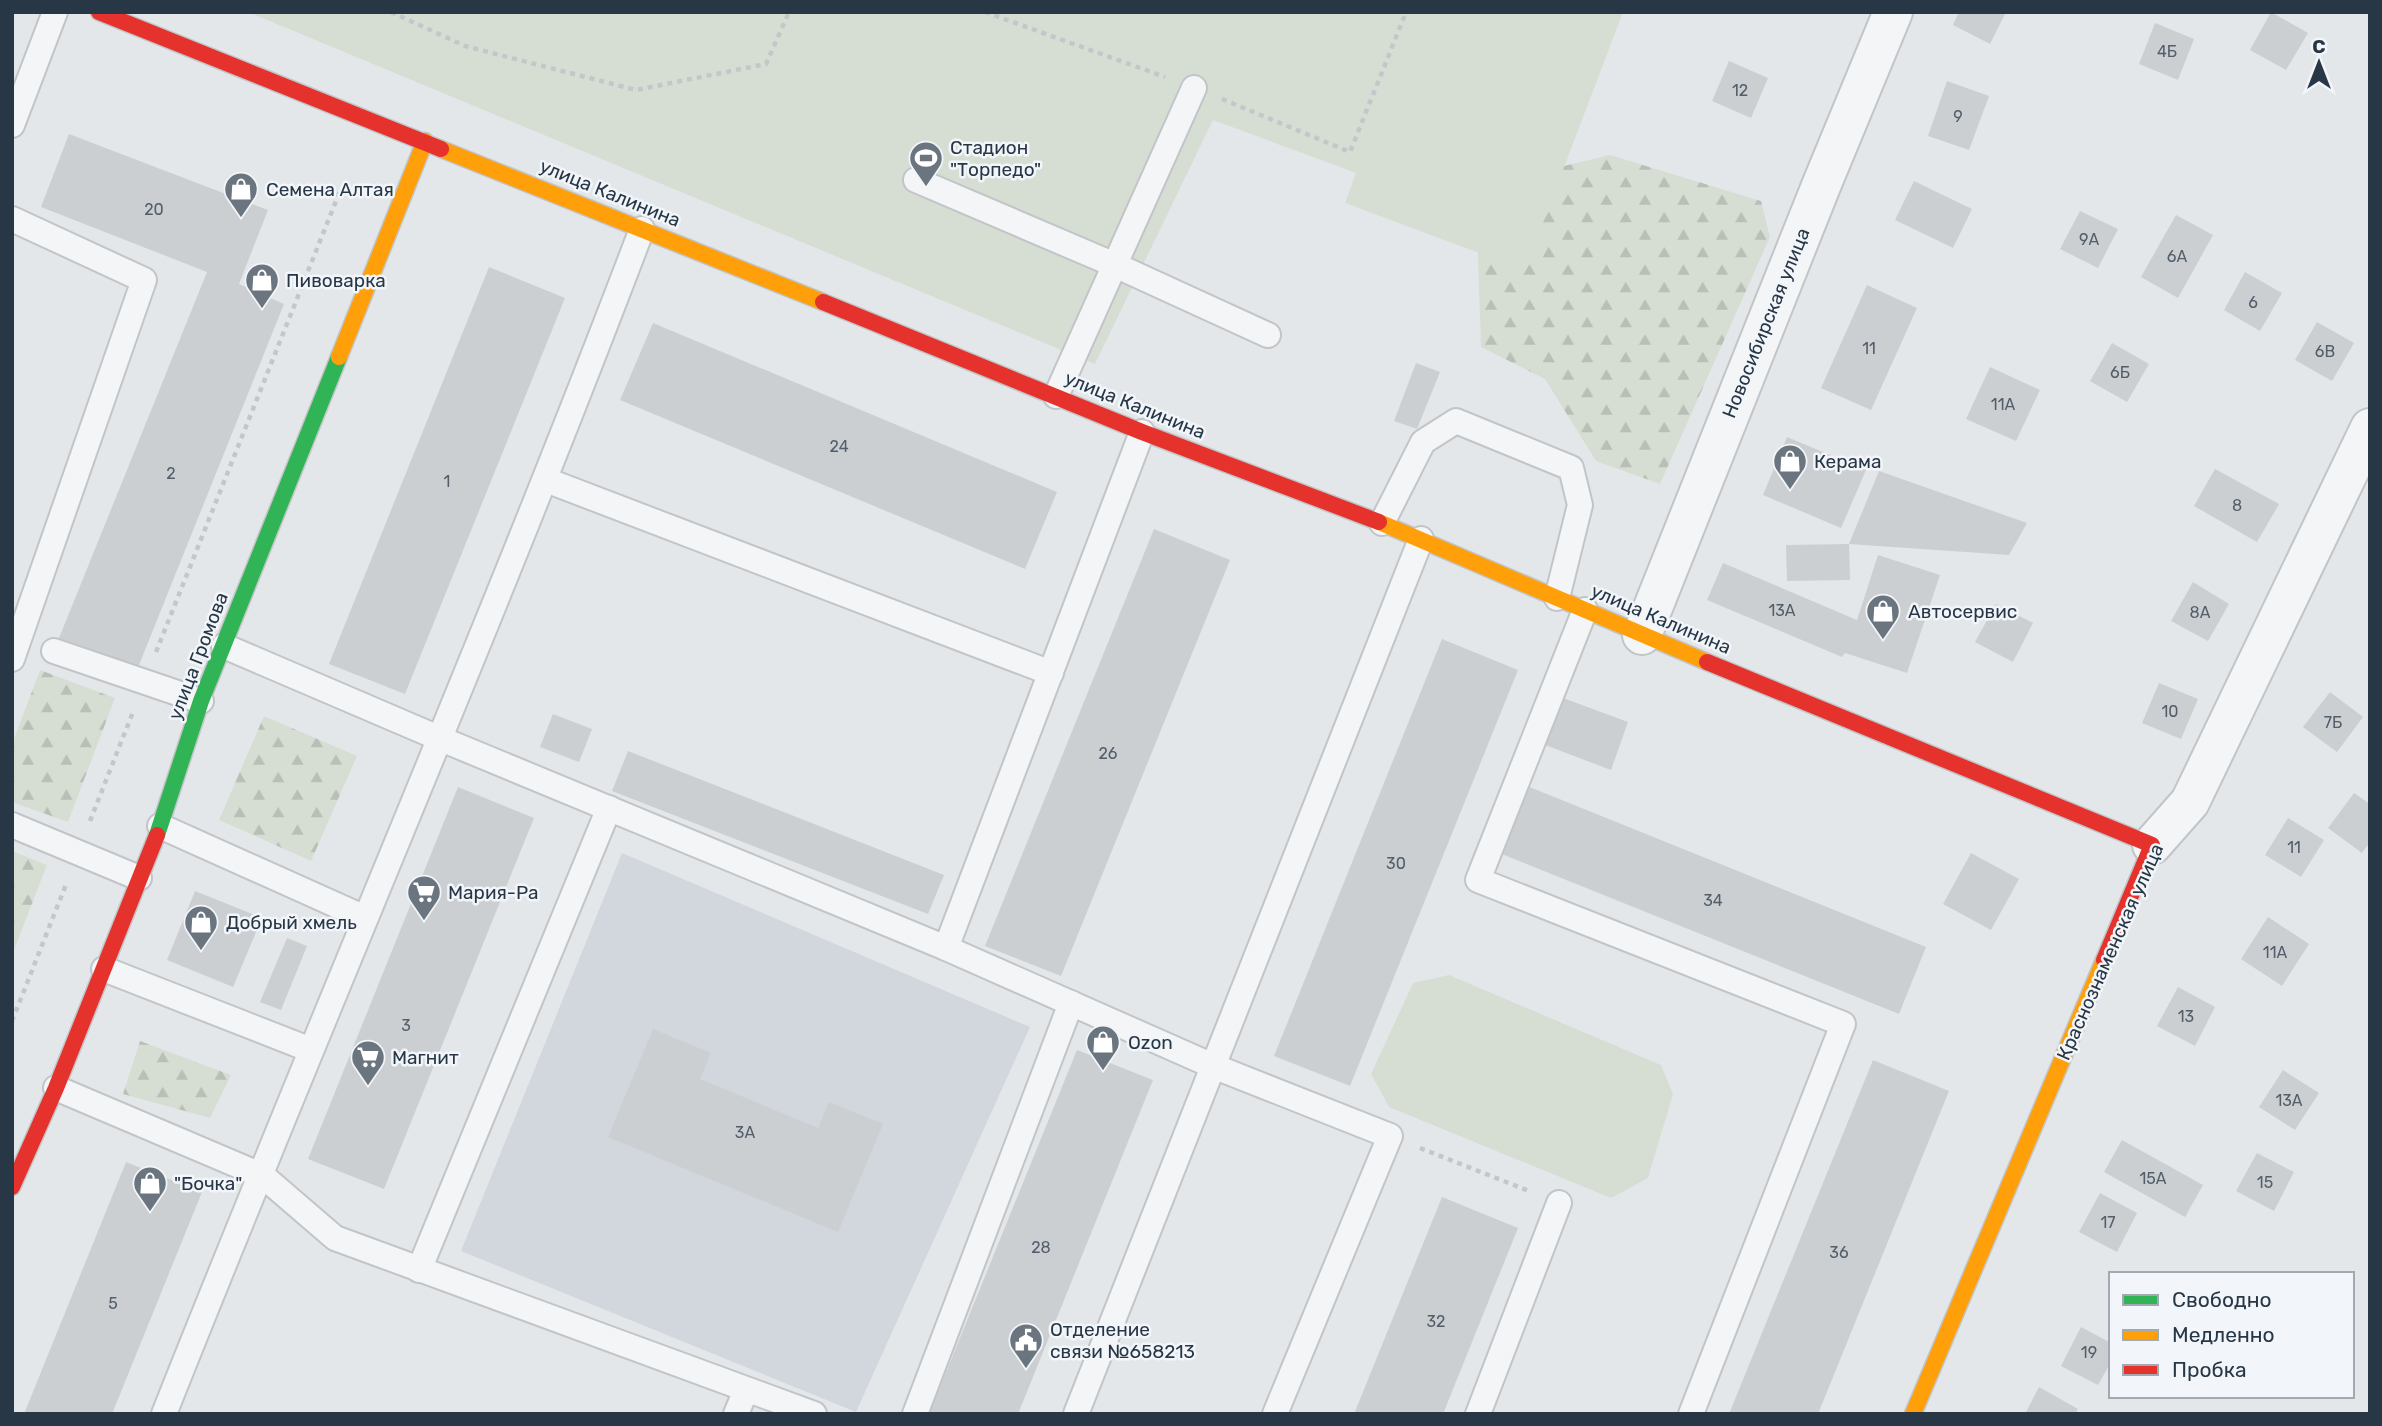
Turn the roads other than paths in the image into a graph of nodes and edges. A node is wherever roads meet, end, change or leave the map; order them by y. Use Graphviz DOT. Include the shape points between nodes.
graph roads {
  1 [pos="55,12"];
  2 [pos="99,12"];
  3 [pos="1893,12"];
  4 [pos="1194,88"];
  5 [pos="12,125"];
  6 [pos="425,141"];
  7 [pos="916,180"];
  8 [pos="12,219"];
  9 [pos="642,229"];
  10 [pos="1115,265"];
  11 [pos="1268,335"];
  12 [pos="1056,396"];
  13 [pos="2370,428"];
  14 [pos="1142,432"];
  15 [pos="545,480"];
  16 [pos="1382,523"];
  17 [pos="1421,539"];
  18 [pos="1557,598"];
  19 [pos="1585,610"];
  20 [pos="1642,635"];
  21 [pos="224,646"];
  22 [pos="54,651"];
  23 [pos="12,659"];
  24 [pos="1051,673"];
  25 [pos="201,701"];
  26 [pos="441,740"];
  27 [pos="609,808"];
  28 [pos="12,825"];
  29 [pos="160,826"];
  30 [pos="2152,845"];
  31 [pos="139,878"];
  32 [pos="365,918"];
  33 [pos="946,948"];
  34 [pos="104,969"];
  35 [pos="1071,1003"];
  36 [pos="311,1050"];
  37 [pos="1213,1066"];
  38 [pos="56,1088"];
  39 [pos="259,1174"];
  40 [pos="12,1187"];
  41 [pos="1559,1203"];
  42 [pos="419,1270"];
  43 [pos="746,1390"];
  44 [pos="164,1414"];
  45 [pos="736,1414"];
  46 [pos="814,1414"];
  47 [pos="915,1414"];
  48 [pos="1076,1414"];
  49 [pos="1275,1414"];
  50 [pos="1478,1414"];
  51 [pos="1691,1414"];
  52 [pos="1913,1414"];
  1 -- 5 [label="lane"];
  2 -- 6 [label="street, улица Калинина"];
  3 -- 20 [label="street, Новосибирская улица"];
  4 -- 10 [label="lane"];
  6 -- 9 [label="street, улица Калинина"];
  6 -- 21 [label="street, улица Громова"];
  7 -- 10 [label="lane"];
  8 -- 23 [label="lane" via="144,280"];
  9 -- 12 [label="street, улица Калинина"];
  9 -- 15 [label="lane"];
  10 -- 11 [label="lane"];
  10 -- 12 [label="lane"];
  12 -- 14 [label="street, улица Калинина"];
  13 -- 30 [label="street, Краснознаменская улица" via="2190,802"];
  14 -- 16 [label="street, улица Калинина"];
  14 -- 24 [label="lane"];
  15 -- 24 [label="lane"];
  15 -- 26 [label="lane"];
  16 -- 17 [label="street, улица Калинина"];
  16 -- 18 [label="lane" via="1423,442 1457,421 1570,468 1580,505"];
  17 -- 18 [label="street, улица Калинина"];
  17 -- 37 [label="lane"];
  18 -- 19 [label="street, улица Калинина"];
  19 -- 20 [label="street, улица Калинина"];
  19 -- 51 [label="lane" via="1478,880 1843,1024"];
  20 -- 30 [label="street, улица Калинина"];
  21 -- 25 [label="street, улица Громова"];
  21 -- 26 [label="lane"];
  22 -- 25 [label="lane"];
  24 -- 33 [label="lane"];
  25 -- 29 [label="street, улица Громова"];
  26 -- 27 [label="lane"];
  26 -- 32 [label="lane"];
  27 -- 33 [label="lane"];
  27 -- 42 [label="lane"];
  28 -- 31 [label="lane"];
  29 -- 31 [label="street, улица Громова"];
  29 -- 32 [label="lane"];
  30 -- 52 [label="street, Краснознаменская улица"];
  31 -- 34 [label="street, улица Громова"];
  32 -- 36 [label="lane"];
  33 -- 35 [label="lane"];
  34 -- 36 [label="lane"];
  34 -- 38 [label="street, улица Громова"];
  35 -- 37 [label="lane"];
  35 -- 47 [label="lane"];
  36 -- 39 [label="lane"];
  37 -- 48 [label="lane"];
  37 -- 49 [label="lane" via="1390,1136"];
  38 -- 39 [label="lane"];
  38 -- 40 [label="street, улица Громова"];
  39 -- 42 [label="lane" via="335,1238"];
  39 -- 44 [label="lane"];
  41 -- 50 [label="lane"];
  42 -- 43 [label="lane"];
  43 -- 45 [label="lane"];
  43 -- 46 [label="lane"];
}
